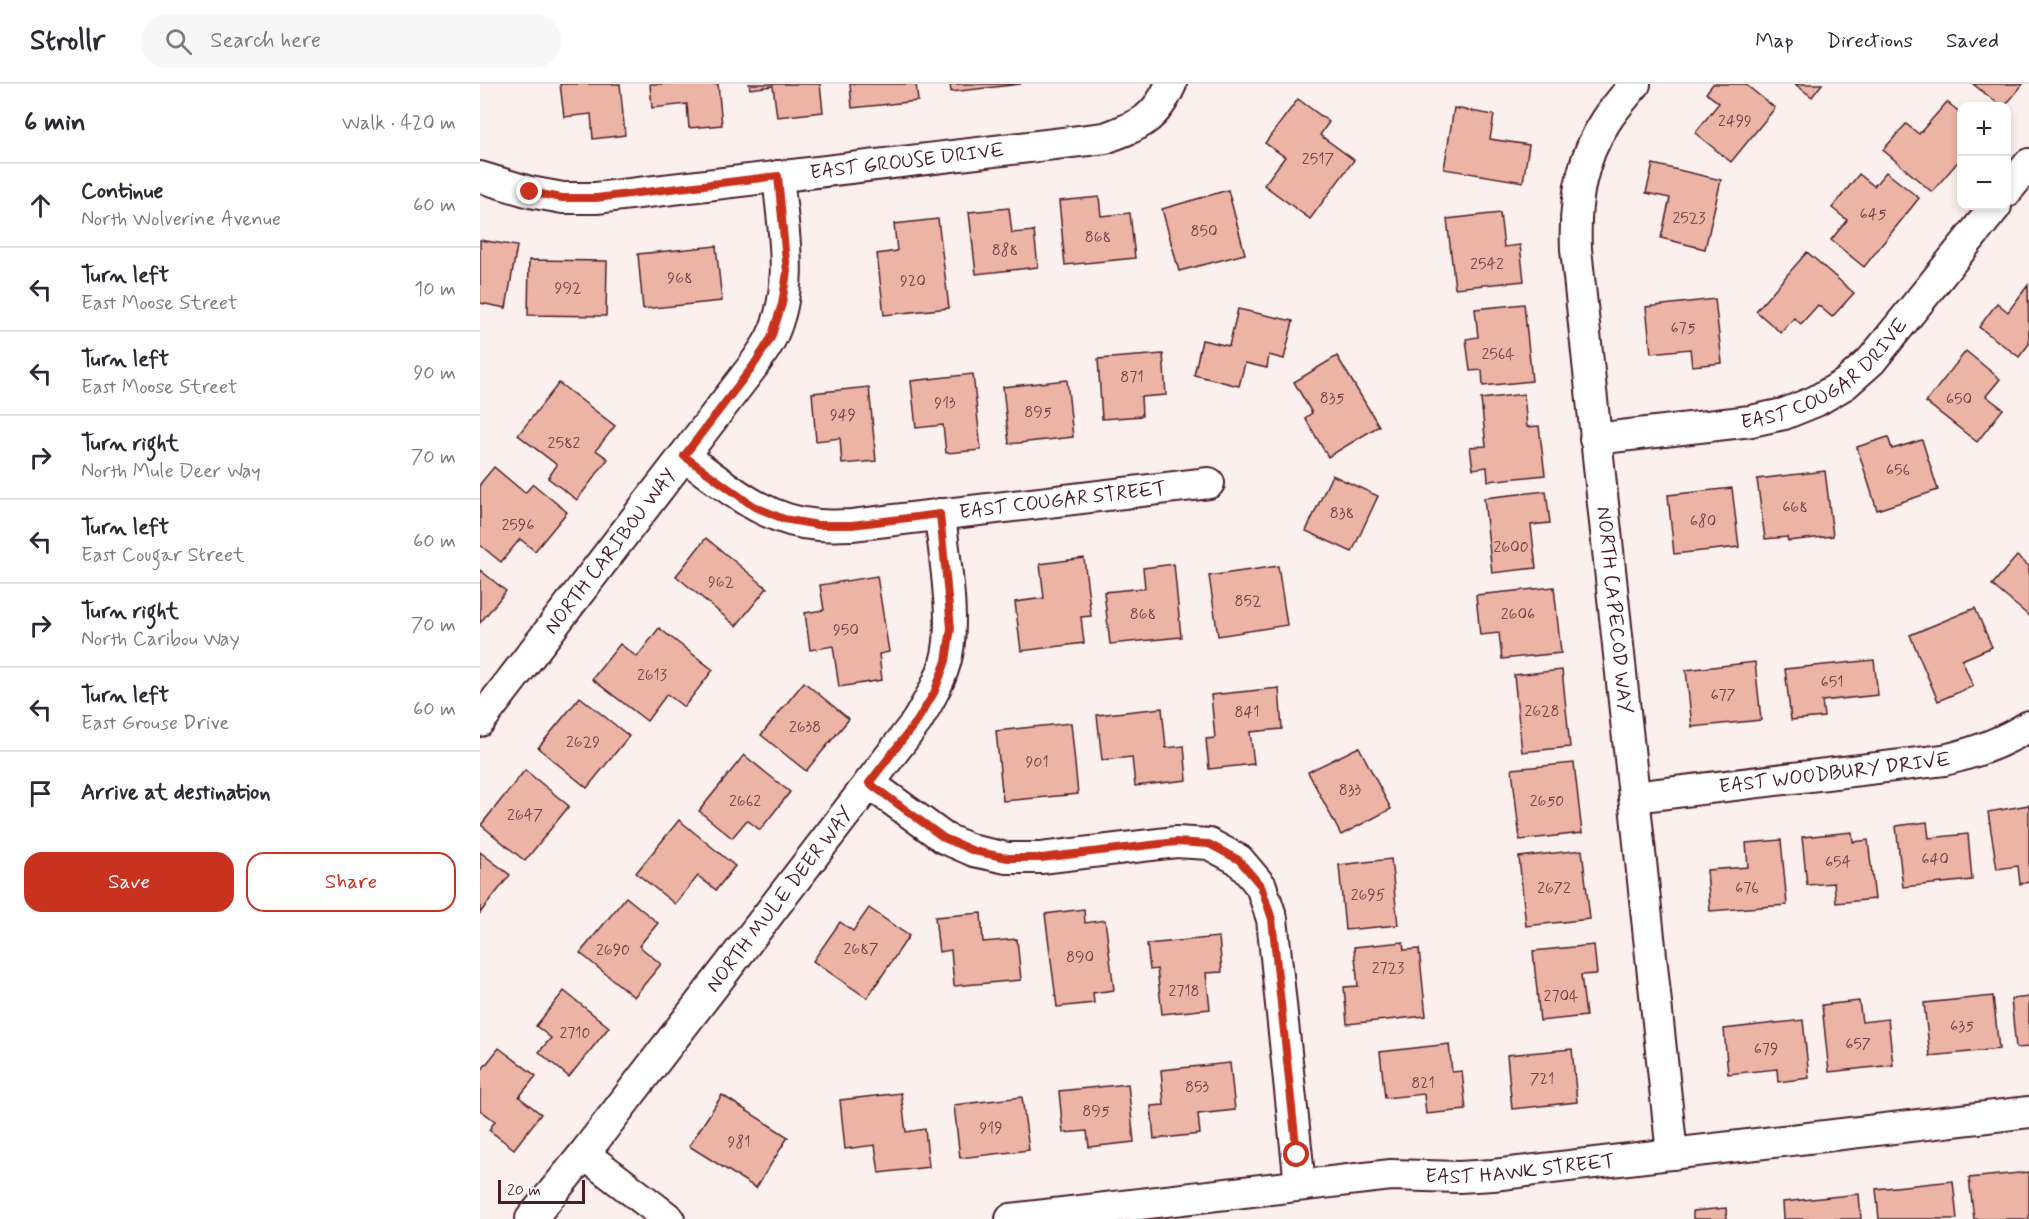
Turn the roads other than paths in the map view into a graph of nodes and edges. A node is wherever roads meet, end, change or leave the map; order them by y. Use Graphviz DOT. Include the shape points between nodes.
graph roads {
  1 [pos="1171,84"];
  2 [pos="1635,84"];
  3 [pos="2029,164"];
  4 [pos="778,176"];
  5 [pos="480,177"];
  6 [pos="2011,187"];
  7 [pos="1993,210"];
  8 [pos="1595,439"];
  9 [pos="684,456"];
  10 [pos="1209,483"];
  11 [pos="940,514"];
  12 [pos="480,721"];
  13 [pos="2029,726"];
  14 [pos="869,783"];
  15 [pos="1634,797"];
  16 [pos="2029,1112"];
  17 [pos="584,1154"];
  18 [pos="1672,1154"];
  19 [pos="1300,1185"];
  20 [pos="531,1219"];
  21 [pos="669,1219"];
  22 [pos="1011,1219"];
  1 -- 4 [label="street, EAST GROUSE DRIVE" via="1153,114 1138,126 1105,138"];
  2 -- 8 [label="street, NORTH CAPECOD WAY" via="1606,120 1590,150 1575,215 1575,249"];
  3 -- 6 [label="street"];
  4 -- 5 [label="street, EAST GROUSE DRIVE" via="596,198 562,198"];
  4 -- 9 [label="street, NORTH CARIBOU WAY" via="787,272 771,338"];
  7 -- 8 [label="street, EAST COUGAR DRIVE" via="1871,361 1845,384 1816,401 1784,414 1751,421"];
  8 -- 15 [label="street, NORTH CAPECOD WAY"];
  9 -- 11 [label="street, EAST COUGAR STREET" via="753,506 784,519 852,525"];
  9 -- 12 [label="street, NORTH CARIBOU WAY"];
  10 -- 11 [label="street, EAST COUGAR STREET"];
  11 -- 14 [label="street, NORTH MULE DEER WAY" via="951,628 946,661 934,693 917,721"];
  13 -- 15 [label="street, EAST WOODBURY DRIVE" via="2007,740 1944,760"];
  14 -- 17 [label="street, NORTH MULE DEER WAY"];
  14 -- 19 [label="street" via="944,838 974,851 1008,858 1041,858 1176,842 1209,844 1239,860 1261,886 1272,919"];
  15 -- 18 [label="street, NORTH CAPECOD WAY"];
  16 -- 18 [label="street, EAST HAWK STREET"];
  17 -- 20 [label="street, NORTH MULE DEER WAY"];
  17 -- 21 [label="street"];
  18 -- 19 [label="street, EAST HAWK STREET" via="1493,1175 1391,1175"];
  19 -- 22 [label="street, EAST HAWK STREET"];
}
